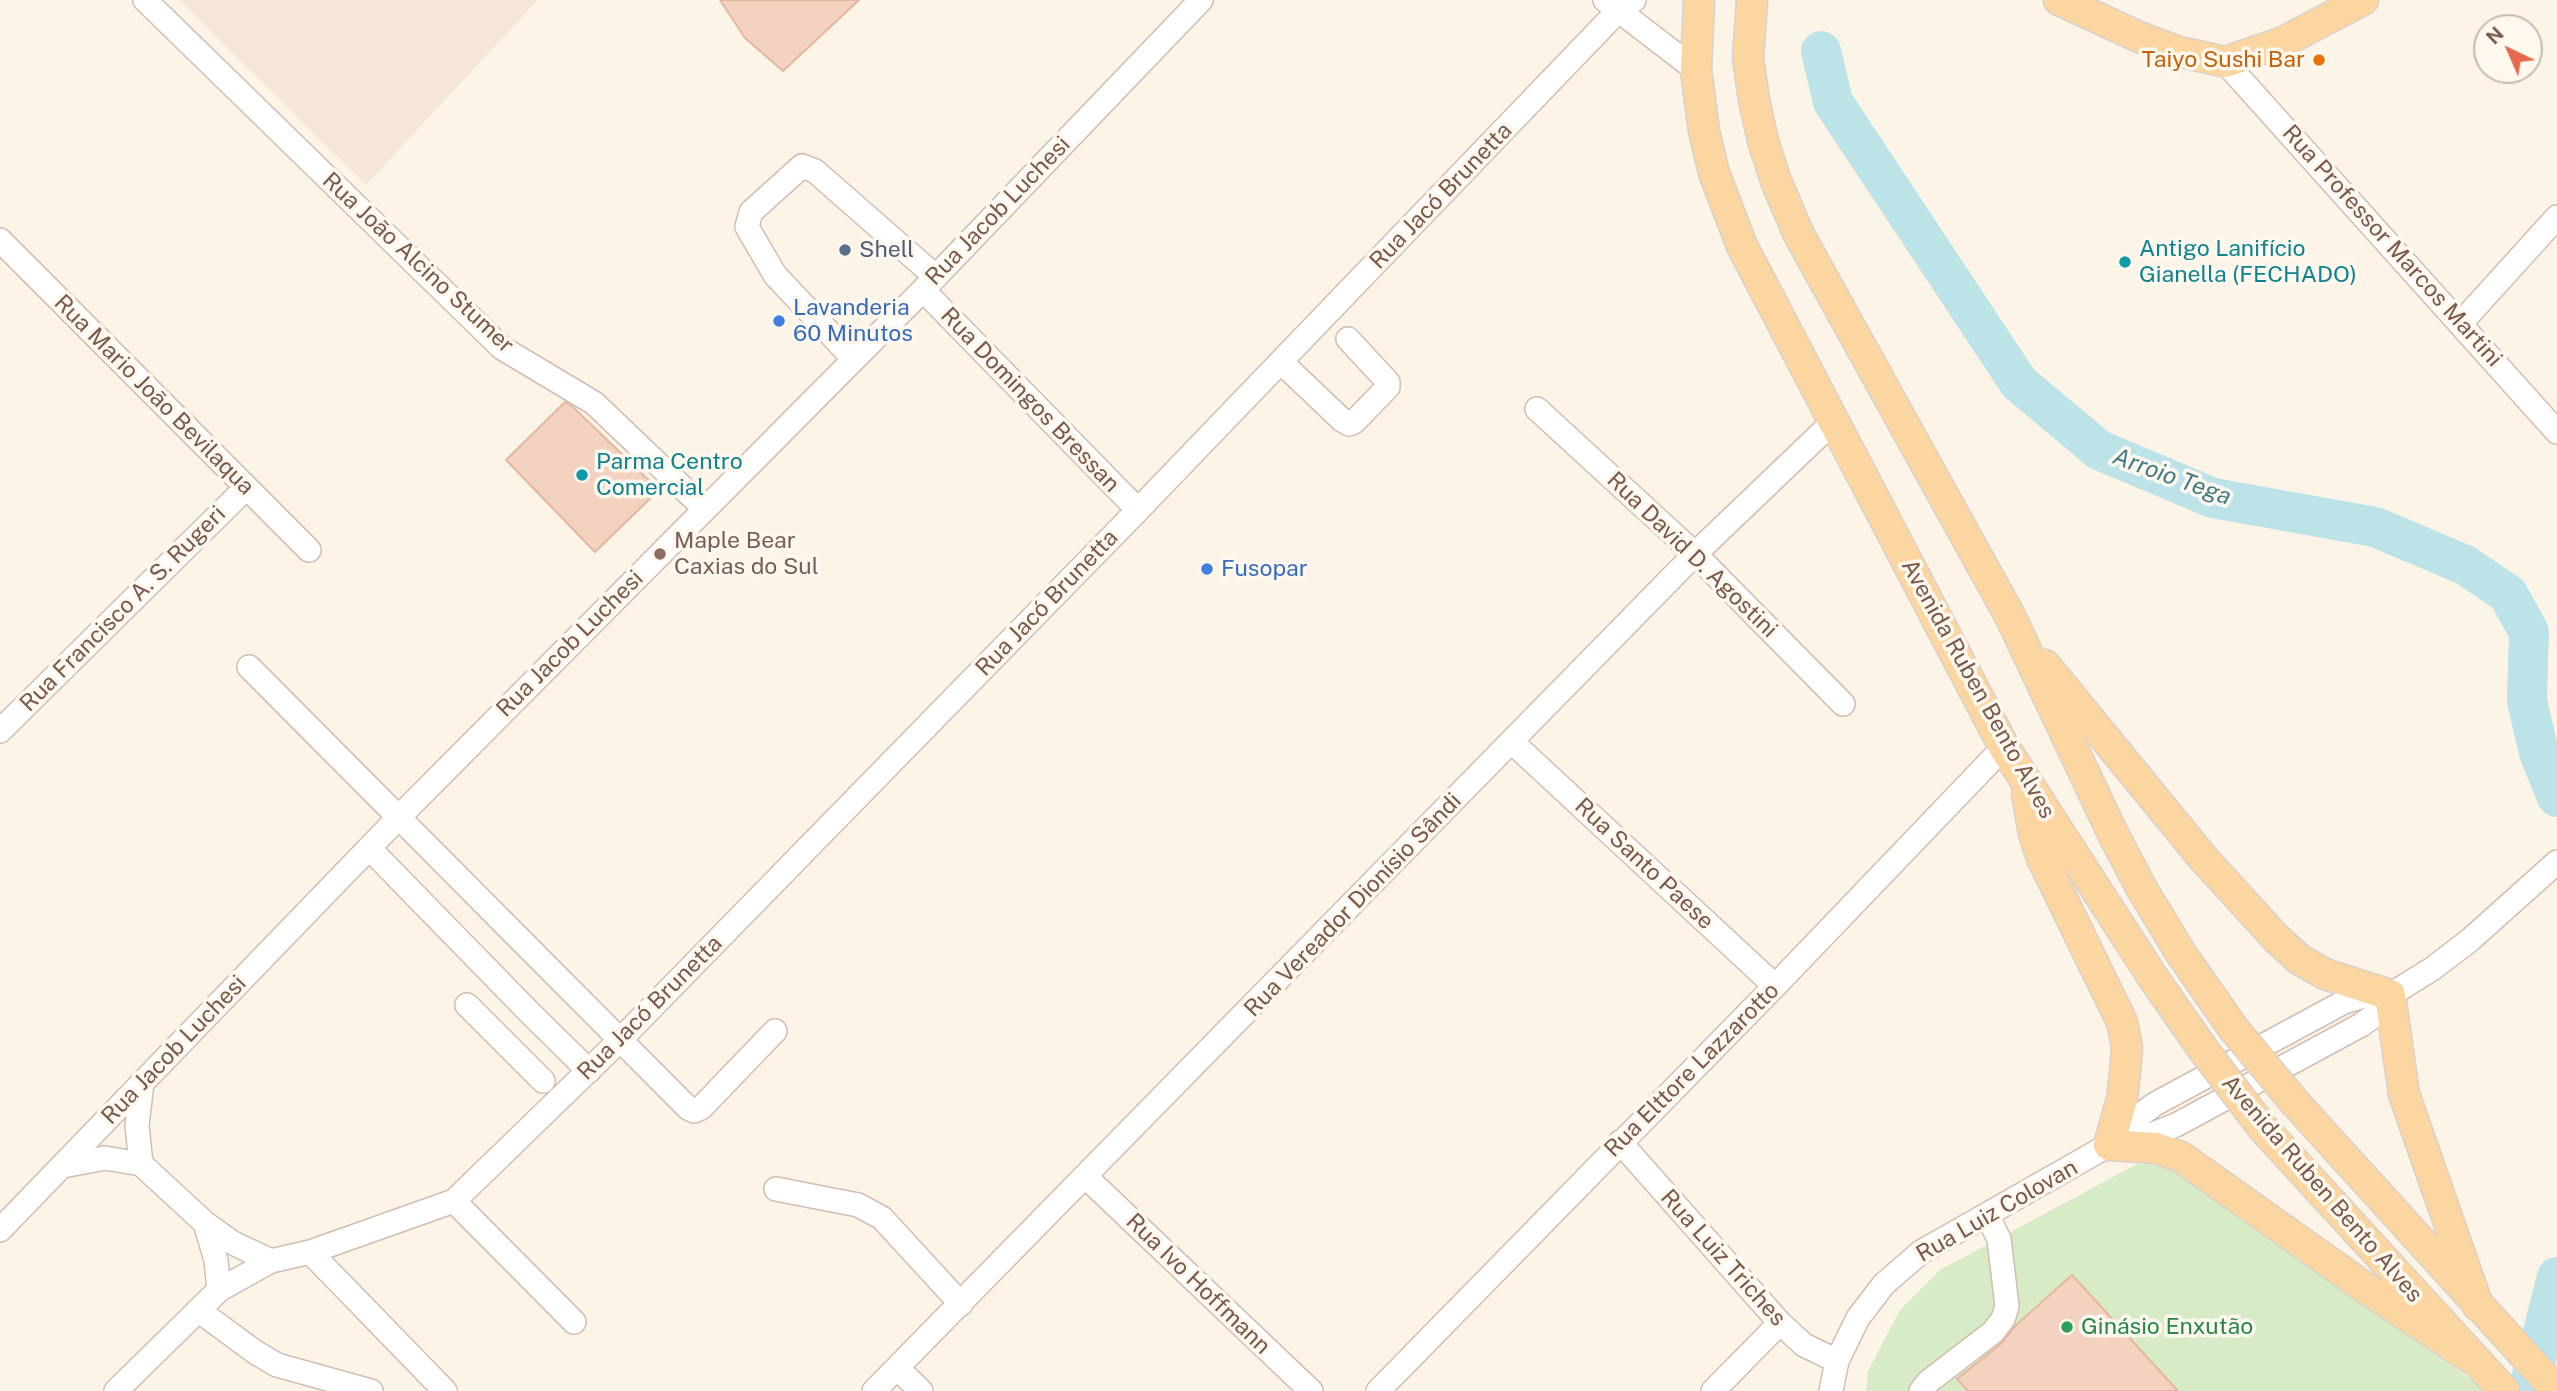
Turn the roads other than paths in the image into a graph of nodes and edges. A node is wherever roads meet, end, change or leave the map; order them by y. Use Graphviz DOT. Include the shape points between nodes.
graph roads {
  1 [pos="145,0"];
  2 [pos="1201,0"];
  3 [pos="1699,0"];
  4 [pos="1752,0"];
  5 [pos="2059,0"];
  6 [pos="2364,0"];
  7 [pos="1619,4"];
  8 [pos="2225,62"];
  9 [pos="1696,70"];
  10 [pos="2557,217"];
  11 [pos="0,240"];
  12 [pos="929,283"];
  13 [pos="2461,323"];
  14 [pos="1348,339"];
  15 [pos="854,359"];
  16 [pos="1281,362"];
  17 [pos="1537,409"];
  18 [pos="1833,421"];
  19 [pos="2557,432"];
  20 [pos="246,488"];
  21 [pos="705,509"];
  22 [pos="1138,510"];
  23 [pos="309,550"];
  24 [pos="1695,554"];
  25 [pos="2010,616"];
  26 [pos="248,667"];
  27 [pos="1843,704"];
  28 [pos="0,731"];
  29 [pos="1512,742"];
  30 [pos="2004,747"];
  31 [pos="2026,784"];
  32 [pos="399,817"];
  33 [pos="369,848"];
  34 [pos="2557,862"];
  35 [pos="1775,986"];
  36 [pos="2390,995"];
  37 [pos="467,1005"];
  38 [pos="531,1014"];
  39 [pos="775,1031"];
  40 [pos="502,1041"];
  41 [pos="619,1041"];
  42 [pos="589,1071"];
  43 [pos="543,1081"];
  44 [pos="142,1083"];
  45 [pos="1620,1143"];
  46 [pos="2109,1145"];
  47 [pos="141,1164"];
  48 [pos="62,1166"];
  49 [pos="1086,1177"];
  50 [pos="776,1189"];
  51 [pos="454,1201"];
  52 [pos="1987,1214"];
  53 [pos="205,1223"];
  54 [pos="0,1230"];
  55 [pos="310,1252"];
  56 [pos="271,1261"];
  57 [pos="219,1290"];
  58 [pos="961,1304"];
  59 [pos="198,1310"];
  60 [pos="2486,1314"];
  61 [pos="574,1322"];
  62 [pos="1780,1323"];
  63 [pos="1837,1361"];
  64 [pos="897,1368"];
  65 [pos="2488,1375"];
  66 [pos="1927,1388"];
  67 [pos="116,1391"];
  68 [pos="371,1391"];
  69 [pos="445,1391"];
  70 [pos="874,1391"];
  71 [pos="921,1391"];
  72 [pos="1311,1391"];
  73 [pos="1378,1391"];
  74 [pos="1713,1391"];
  75 [pos="1831,1391"];
  76 [pos="2557,1391"];
  1 -- 21 [label="street, Rua João Alcino Stumer" via="502,348 594,403"];
  2 -- 12 [label="street, Rua Jacob Luchesi"];
  3 -- 9 [label="main road, Avenida Ruben Bento Alves"];
  4 -- 25 [label="main road, Avenida Ruben Bento Alves" via="1748,58 1763,141 1776,181 1798,233"];
  5 -- 8 [label="main road" via="2163,46"];
  6 -- 8 [label="main road" via="2283,42"];
  7 -- 9 [label="street"];
  7 -- 16 [label="street, Rua Jacó Brunetta"];
  8 -- 13 [label="street, Rua Professor Marcos Martini"];
  9 -- 18 [label="main road, Avenida Ruben Bento Alves" via="1704,131 1727,211"];
  10 -- 13 [label="street"];
  11 -- 20 [label="street, Rua Mario João Bevilaqua"];
  12 -- 15 [label="street, Rua Jacob Luchesi"];
  12 -- 15 [label="street, Rua Domingos Bressan" via="815,171 802,166 751,212 747,227 775,275"];
  12 -- 22 [label="street, Rua Domingos Bressan"];
  13 -- 19 [label="street, Rua Professor Marcos Martini"];
  14 -- 16 [label="street" via="1388,382 1349,424"];
  15 -- 21 [label="street, Rua Jacob Luchesi"];
  16 -- 22 [label="street, Rua Jacó Brunetta"];
  17 -- 24 [label="street, Rua David D. Agostini"];
  18 -- 24 [label="street, Rua Vereador Dionísio Sândi"];
  18 -- 30 [label="main road, Avenida Ruben Bento Alves"];
  20 -- 23 [label="street, Rua Mario João Bevilaqua"];
  20 -- 28 [label="street, Rua Francisco A. S. Rugeri"];
  21 -- 32 [label="street, Rua Jacob Luchesi"];
  22 -- 41 [label="street, Rua Jacó Brunetta"];
  24 -- 27 [label="street, Rua David D. Agostini"];
  24 -- 29 [label="street, Rua Vereador Dionísio Sândi"];
  25 -- 36 [label="main road" via="2040,660 2195,848 2276,938 2300,960 2325,974"];
  25 -- 60 [label="main road, Avenida Ruben Bento Alves, bridge" via="2113,834 2180,952 2233,1028 2297,1105"];
  26 -- 32 [label="street"];
  29 -- 35 [label="street, Rua Santo Paese"];
  29 -- 49 [label="street, Rua Vereador Dionísio Sândi"];
  30 -- 31 [label="main road, Avenida Ruben Bento Alves"];
  30 -- 35 [label="street, Rua Elttore Lazzarotto"];
  31 -- 46 [label="main road" via="2042,858 2122,1022 2127,1047 2125,1073"];
  31 -- 65 [label="main road, Avenida Ruben Bento Alves, bridge" via="2151,976 2263,1128"];
  32 -- 33 [label="street, Rua Jacob Luchesi"];
  32 -- 41 [label="street"];
  33 -- 38 [label="street"];
  33 -- 44 [label="street, Rua Jacob Luchesi"];
  34 -- 36 [label="street, Rua Luiz Colovan" via="2470,940"];
  35 -- 45 [label="street, Rua Elttore Lazzarotto"];
  36 -- 46 [label="street, Rua Luiz Colovan" via="2344,1002 2155,1104"];
  36 -- 60 [label="main road" via="2404,1094"];
  37 -- 40 [label="street"];
  38 -- 40 [label="street"];
  38 -- 42 [label="street"];
  39 -- 41 [label="street" via="694,1111"];
  40 -- 43 [label="street"];
  41 -- 42 [label="street, Rua Jacó Brunetta"];
  42 -- 51 [label="street, Rua Jacó Brunetta"];
  44 -- 47 [label="street" via="137,1125"];
  44 -- 48 [label="street, Rua Jacob Luchesi"];
  45 -- 62 [label="street, Rua Luiz Triches"];
  45 -- 73 [label="street, Rua Elttore Lazzarotto"];
  46 -- 52 [label="street, Rua Luiz Colovan"];
  46 -- 65 [label="main road" via="2156,1149 2181,1157"];
  47 -- 48 [label="street" via="105,1158"];
  47 -- 53 [label="street"];
  48 -- 54 [label="street, Rua Jacob Luchesi"];
  49 -- 58 [label="street, Rua Vereador Dionísio Sândi"];
  49 -- 72 [label="street, Rua Ivo Hoffmann"];
  50 -- 58 [label="street" via="858,1205 882,1219"];
  51 -- 55 [label="street"];
  51 -- 61 [label="street"];
  52 -- 63 [label="street, Rua Luiz Colovan" via="1921,1252 1884,1284 1858,1318"];
  52 -- 66 [label="street" via="1999,1239 2007,1306 2003,1319"];
  53 -- 56 [label="street"];
  53 -- 57 [label="street"];
  55 -- 56 [label="street"];
  55 -- 69 [label="street"];
  56 -- 57 [label="street"];
  57 -- 59 [label="street"];
  58 -- 64 [label="street, Rua Vereador Dionísio Sândi"];
  59 -- 67 [label="street"];
  59 -- 68 [label="street" via="277,1365"];
  60 -- 76 [label="main road, Avenida Ruben Bento Alves"];
  62 -- 63 [label="street, Rua Luiz Triches" via="1804,1345"];
  62 -- 74 [label="street"];
  63 -- 75 [label="street, Rua Luiz Colovan"];
  64 -- 70 [label="street, Rua Vereador Dionísio Sândi"];
  64 -- 71 [label="street"];
}
